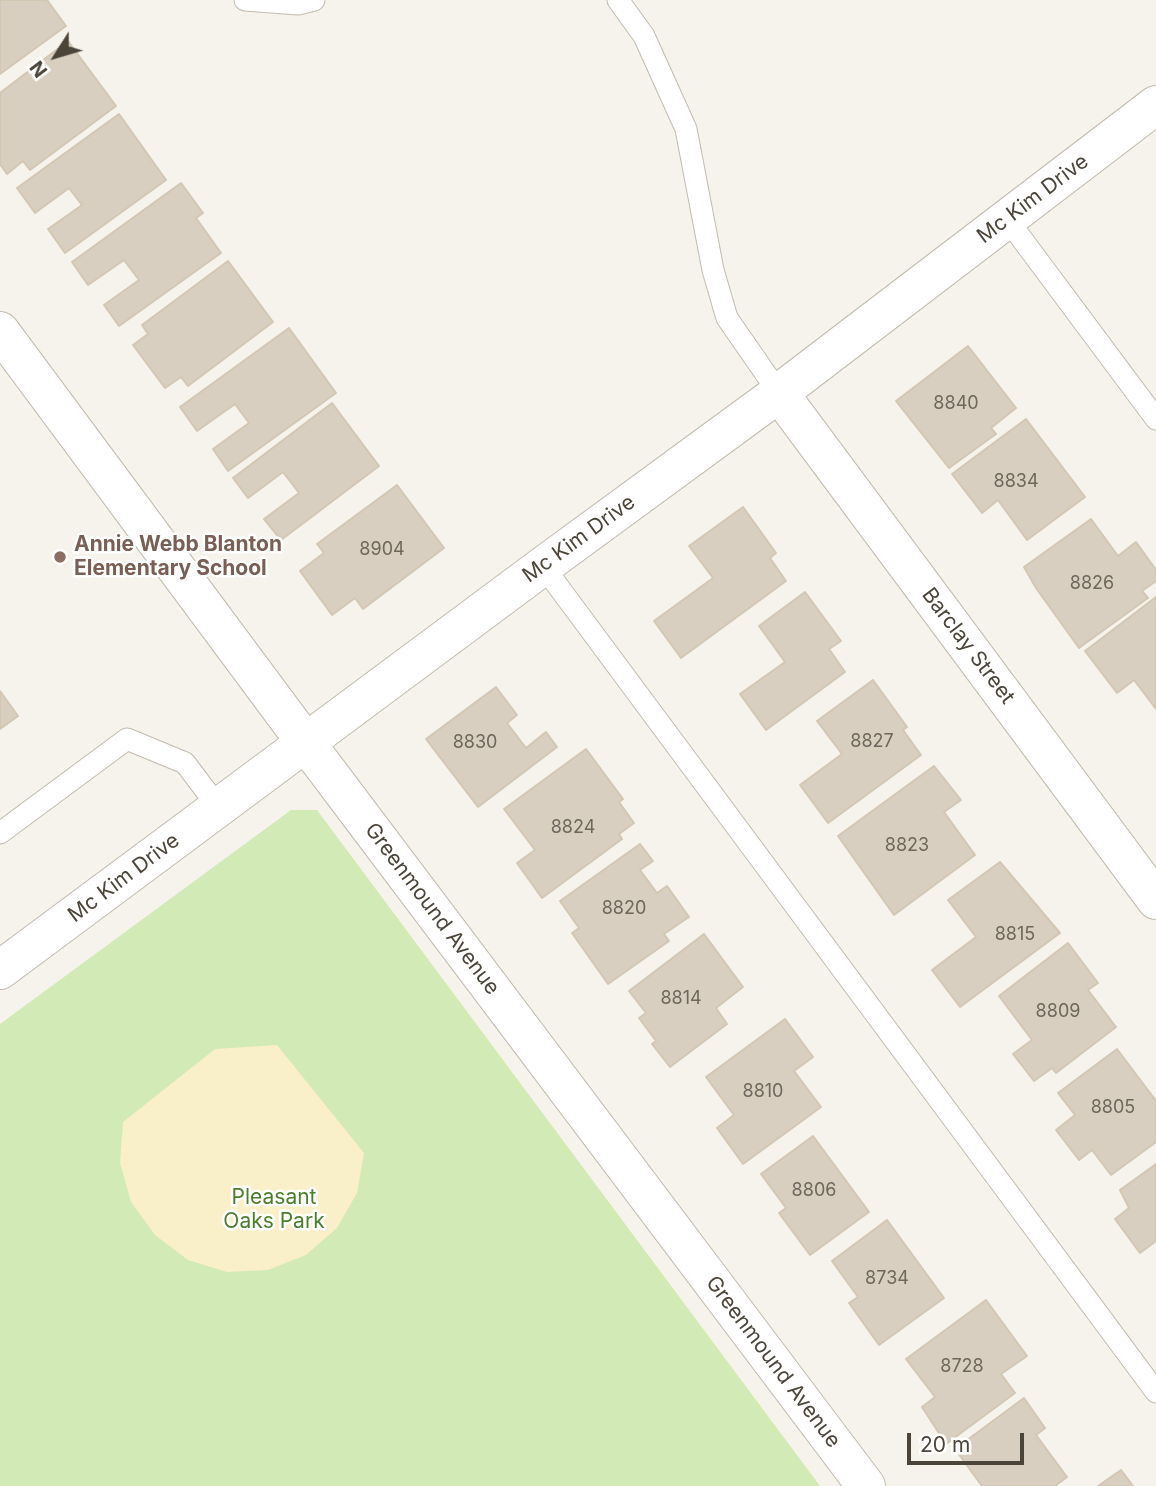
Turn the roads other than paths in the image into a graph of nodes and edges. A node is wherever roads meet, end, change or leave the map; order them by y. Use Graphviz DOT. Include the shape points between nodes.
graph roads {
  1 [pos="245,0"];
  2 [pos="314,0"];
  3 [pos="618,0"];
  4 [pos="1156,105"];
  5 [pos="1007,219"];
  6 [pos="0,331"];
  7 [pos="779,393"];
  8 [pos="1156,419"];
  9 [pos="543,566"];
  10 [pos="306,743"];
  11 [pos="219,808"];
  12 [pos="0,833"];
  13 [pos="1156,900"];
  14 [pos="0,970"];
  15 [pos="1156,1392"];
  16 [pos="866,1486"];
  1 -- 2 [label="lane" via="298,4"];
  3 -- 7 [label="lane" via="644,36 686,129 710,258 727,318"];
  4 -- 5 [label="street, Mc Kim Drive"];
  5 -- 7 [label="street, Mc Kim Drive"];
  5 -- 8 [label="lane"];
  6 -- 10 [label="street, Greenmound Avenue"];
  7 -- 9 [label="street, Mc Kim Drive"];
  7 -- 13 [label="street, Barclay Street"];
  9 -- 10 [label="street, Mc Kim Drive"];
  9 -- 15 [label="lane"];
  10 -- 11 [label="street, Mc Kim Drive"];
  10 -- 16 [label="street, Greenmound Avenue"];
  11 -- 12 [label="lane" via="185,763 127,739"];
  11 -- 14 [label="street, Mc Kim Drive"];
}
